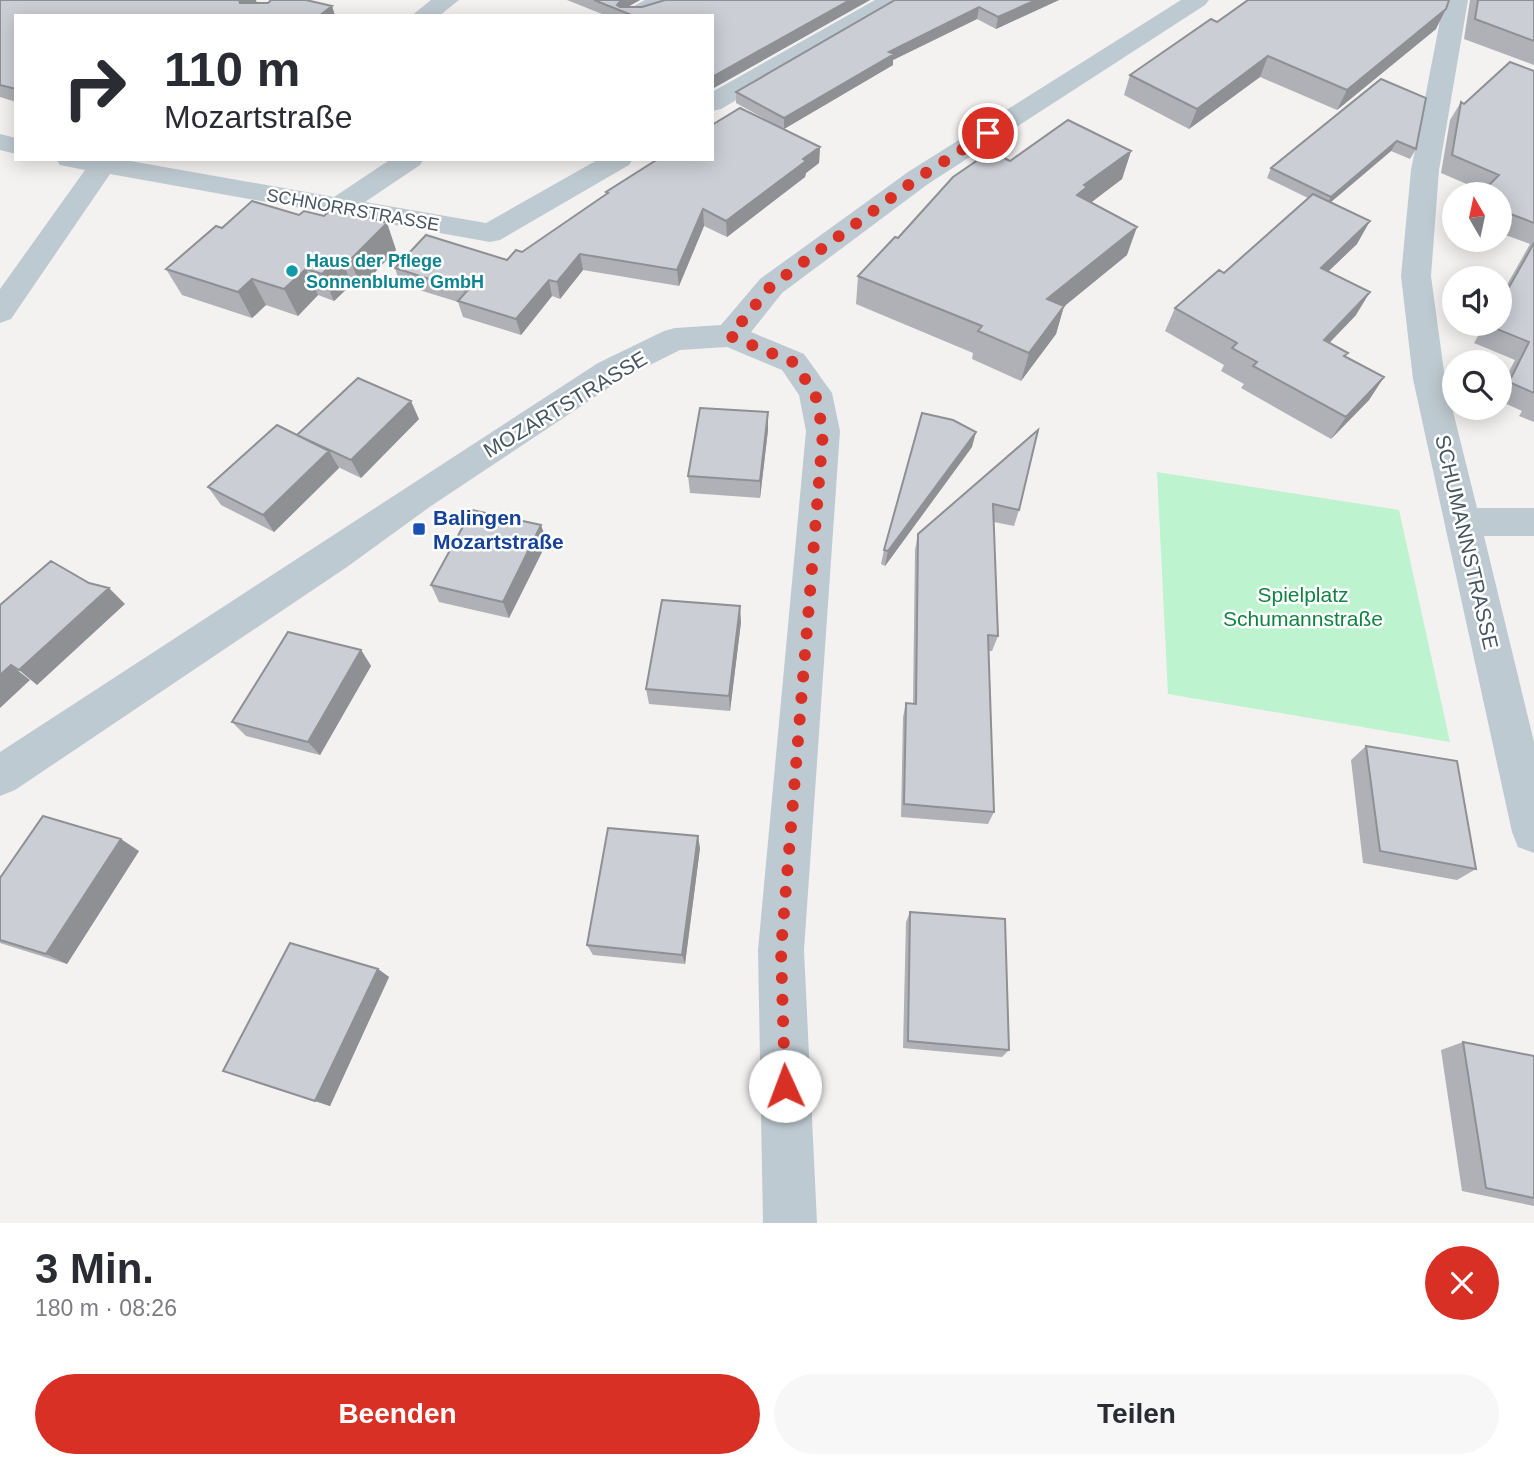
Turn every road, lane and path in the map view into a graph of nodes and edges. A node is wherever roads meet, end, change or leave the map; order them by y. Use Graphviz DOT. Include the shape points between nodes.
graph roads {
  1 [pos="447,0"];
  2 [pos="663,0"];
  3 [pos="892,0"];
  4 [pos="1198,0"];
  5 [pos="1456,0"];
  6 [pos="426,14"];
  7 [pos="637,14"];
  8 [pos="714,102"];
  9 [pos="197,161"];
  10 [pos="407,161"];
  11 [pos="616,161"];
  12 [pos="84,162"];
  13 [pos="170,178"];
  14 [pos="338,207"];
  15 [pos="0,312"];
  16 [pos="730,336"];
  17 [pos="1463,522"];
  18 [pos="1534,522"];
  19 [pos="0,776"];
  20 [pos="1534,832"];
  21 [pos="790,1223"];
  1 -- 6 [label="street"];
  2 -- 7 [label="street"];
  3 -- 8 [label="street"];
  4 -- 16 [label="street" via="918,178 771,286"];
  5 -- 17 [label="street, SCHUMANNSTRASSE" via="1425,170 1416,276 1429,379"];
  9 -- 13 [label="street"];
  10 -- 14 [label="street"];
  11 -- 14 [label="street, SCHNORRSTRASSE" via="490,233"];
  12 -- 13 [label="street, SCHNORRSTRASSE"];
  12 -- 15 [label="street"];
  13 -- 14 [label="street, SCHNORRSTRASSE"];
  16 -- 19 [label="street, MOZARTSTRASSE" via="675,339 610,371"];
  16 -- 21 [label="street" via="793,362 815,393 823,432 781,950"];
  17 -- 18 [label="street"];
  17 -- 20 [label="street, SCHUMANNSTRASSE"];
}
